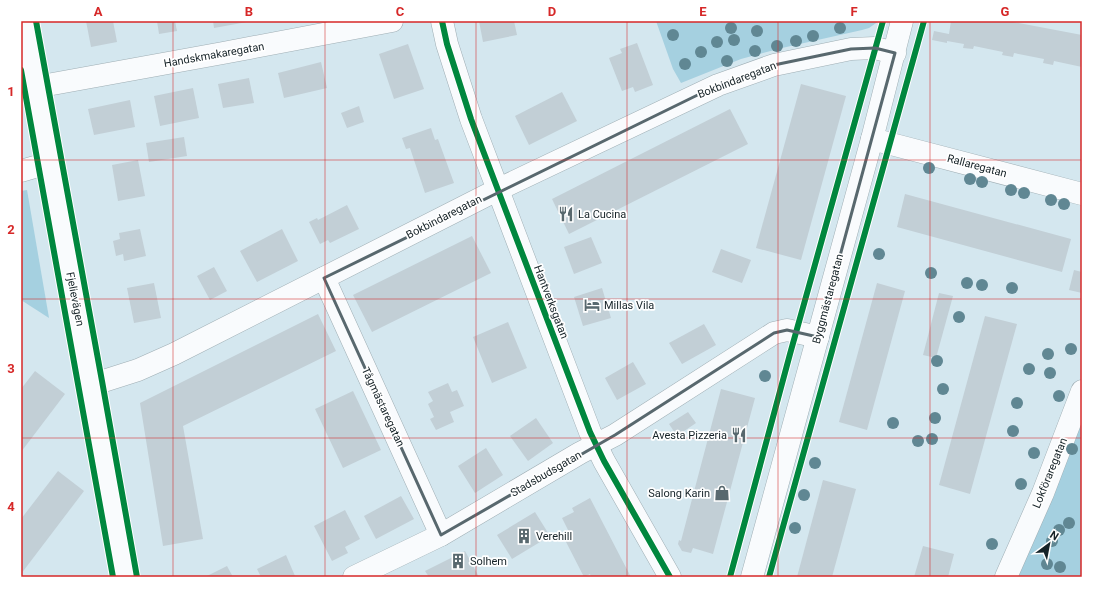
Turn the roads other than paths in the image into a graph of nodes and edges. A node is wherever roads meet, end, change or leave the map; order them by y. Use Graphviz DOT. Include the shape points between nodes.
graph roads {
  1 [pos="24,21"];
  2 [pos="392,21"];
  3 [pos="442,21"];
  4 [pos="902,21"];
  5 [pos="895,53"];
  6 [pos="36,87"];
  7 [pos="872,139"];
  8 [pos="48,160"];
  9 [pos="21,171"];
  10 [pos="497,190"];
  11 [pos="1082,194"];
  12 [pos="324,278"];
  13 [pos="818,337"];
  14 [pos="91,385"];
  15 [pos="1082,391"];
  16 [pos="597,446"];
  17 [pos="441,535"];
  18 [pos="124,577"];
  19 [pos="354,577"];
  20 [pos="670,577"];
  21 [pos="752,577"];
  22 [pos="1006,577"];
  1 -- 6 [label="street, Fjelievägen"];
  2 -- 6 [label="street, Handskmakaregatan"];
  3 -- 10 [label="street, Hantverksgatan" via="471,120"];
  4 -- 5 [label="street, Byggmästaregatan"];
  5 -- 7 [label="street, Byggmästaregatan"];
  5 -- 10 [label="street, Bokbindaregatan" via="875,48 851,48 774,65 706,91"];
  6 -- 8 [label="street, Fjelievägen"];
  7 -- 11 [label="street, Rallaregatan"];
  7 -- 13 [label="street, Byggmästaregatan"];
  8 -- 9 [label="street"];
  8 -- 14 [label="street, Fjelievägen"];
  10 -- 12 [label="street, Bokbindaregatan"];
  10 -- 16 [label="street, Hantverksgatan"];
  12 -- 14 [label="street, Bokbindaregatan" via="174,354 138,370"];
  12 -- 17 [label="street, Tågmästaregatan"];
  13 -- 16 [label="street, Stadsbudsgatan" via="787,330 774,333"];
  13 -- 21 [label="street, Byggmästaregatan"];
  14 -- 18 [label="street, Fjelievägen"];
  15 -- 22 [label="street, Lokföraregatan" via="1043,493"];
  16 -- 17 [label="street, Stadsbudsgatan" via="580,453"];
  16 -- 20 [label="street, Hantverksgatan"];
  17 -- 19 [label="street, Stadsbudsgatan"];
}
